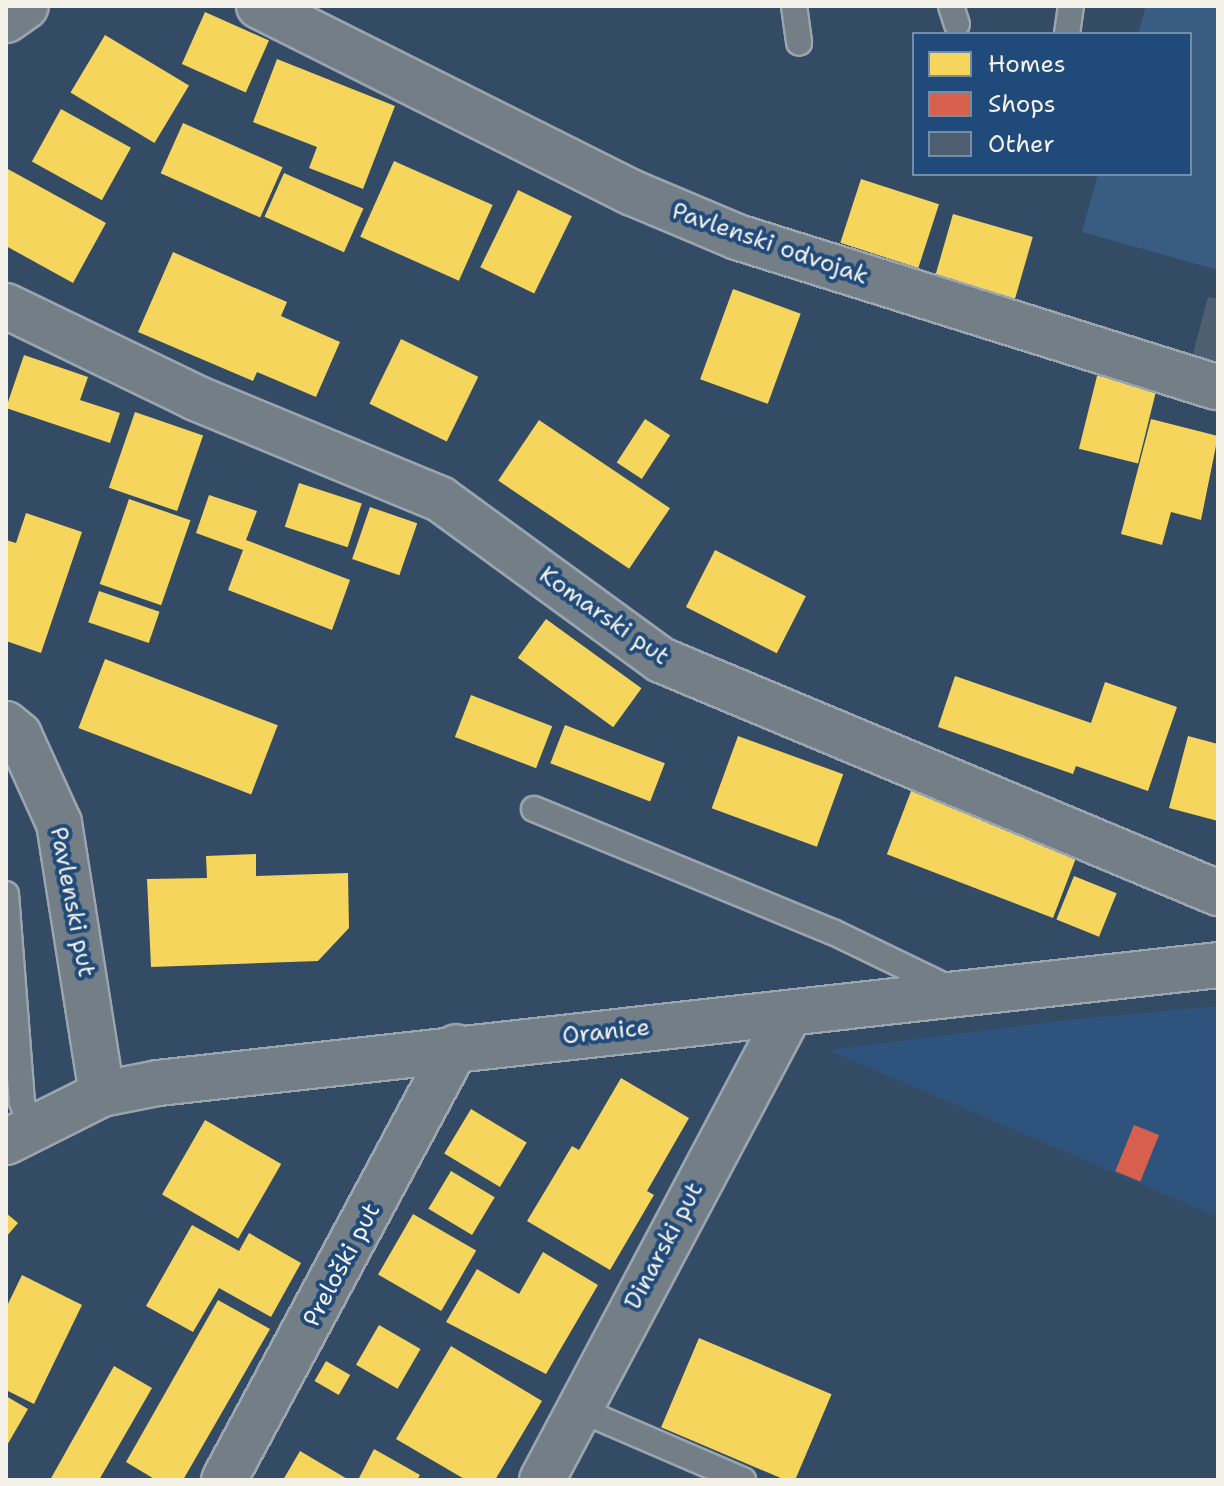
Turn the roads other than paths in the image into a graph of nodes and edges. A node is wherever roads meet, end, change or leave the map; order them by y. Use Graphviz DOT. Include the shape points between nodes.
graph roads {
  1 [pos="26,6"];
  2 [pos="259,6"];
  3 [pos="794,6"];
  4 [pos="1071,6"];
  5 [pos="6,20"];
  6 [pos="1067,32"];
  7 [pos="799,43"];
  8 [pos="6,306"];
  9 [pos="1216,387"];
  10 [pos="10,736"];
  11 [pos="534,809"];
  12 [pos="1218,893"];
  13 [pos="6,894"];
  14 [pos="1218,965"];
  15 [pos="956,992"];
  16 [pos="789,1014"];
  17 [pos="456,1047"];
  18 [pos="102,1094"];
  19 [pos="16,1117"];
  20 [pos="578,1409"];
  21 [pos="224,1480"];
  22 [pos="542,1480"];
  23 [pos="743,1480"];
  1 -- 5 [label="street"];
  2 -- 9 [label="street, Pavlenski odvojak" via="633,193 737,237"];
  3 -- 7 [label="lane"];
  4 -- 6 [label="lane"];
  8 -- 12 [label="street, Komarski put" via="196,398 440,499 661,660"];
  10 -- 18 [label="street, Pavlenski put" via="59,823"];
  11 -- 15 [label="lane" via="833,932"];
  13 -- 19 [label="lane"];
  14 -- 15 [label="street, Oranice"];
  15 -- 16 [label="street, Oranice"];
  16 -- 17 [label="street, Oranice"];
  16 -- 20 [label="street, Dinarski put"];
  17 -- 18 [label="street, Oranice"];
  17 -- 21 [label="street, Preloški put"];
  18 -- 19 [label="street, Oranice"];
  20 -- 22 [label="street, Dinarski put"];
  20 -- 23 [label="lane"];
}
